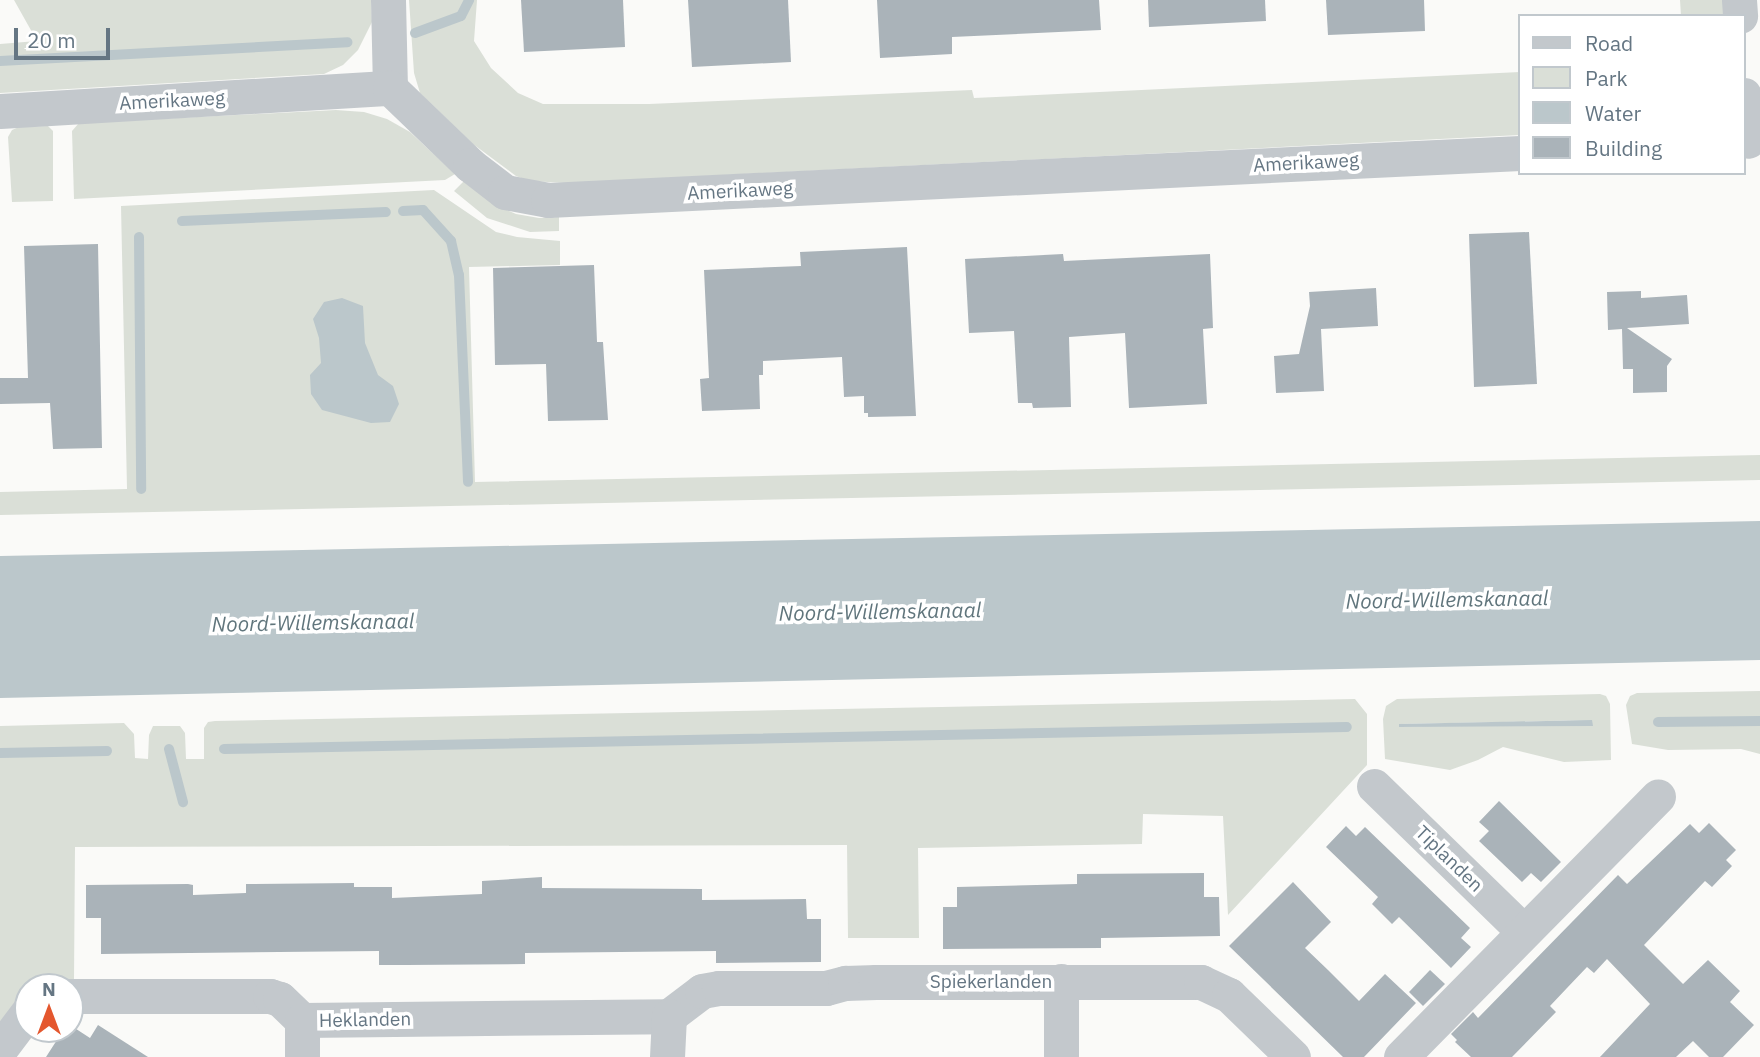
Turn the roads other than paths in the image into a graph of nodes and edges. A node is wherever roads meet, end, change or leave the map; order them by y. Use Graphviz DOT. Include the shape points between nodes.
graph roads {
  1 [pos="388,0"];
  2 [pos="390,88"];
  3 [pos="1746,110"];
  4 [pos="0,111"];
  5 [pos="1751,146"];
  6 [pos="1518,153"];
  7 [pos="1374,786"];
  8 [pos="1658,796"];
  9 [pos="1524,932"];
  10 [pos="1061,981"];
  11 [pos="84,996"];
  12 [pos="669,1016"];
  13 [pos="302,1020"];
  14 [pos="14,1030"];
  15 [pos="0,1049"];
  16 [pos="302,1057"];
  17 [pos="667,1057"];
  18 [pos="1061,1057"];
  19 [pos="1293,1057"];
  20 [pos="1401,1057"];
  1 -- 2 [label="street"];
  2 -- 4 [label="street, Amerikaweg"];
  2 -- 6 [label="street, Amerikaweg" via="505,192 548,200"];
  3 -- 5 [label="street"];
  7 -- 9 [label="street, Tiplanden"];
  8 -- 9 [label="street"];
  9 -- 20 [label="street"];
  10 -- 12 [label="street, Spiekerlanden" via="719,988 702,991"];
  10 -- 18 [label="street"];
  10 -- 19 [label="street, Spiekerlanden" via="1201,982 1215,986"];
  11 -- 13 [label="street, Heklanden" via="270,996 280,999"];
  12 -- 13 [label="street, Heklanden"];
  12 -- 17 [label="street"];
  13 -- 16 [label="street"];
  14 -- 15 [label="street"];
}
